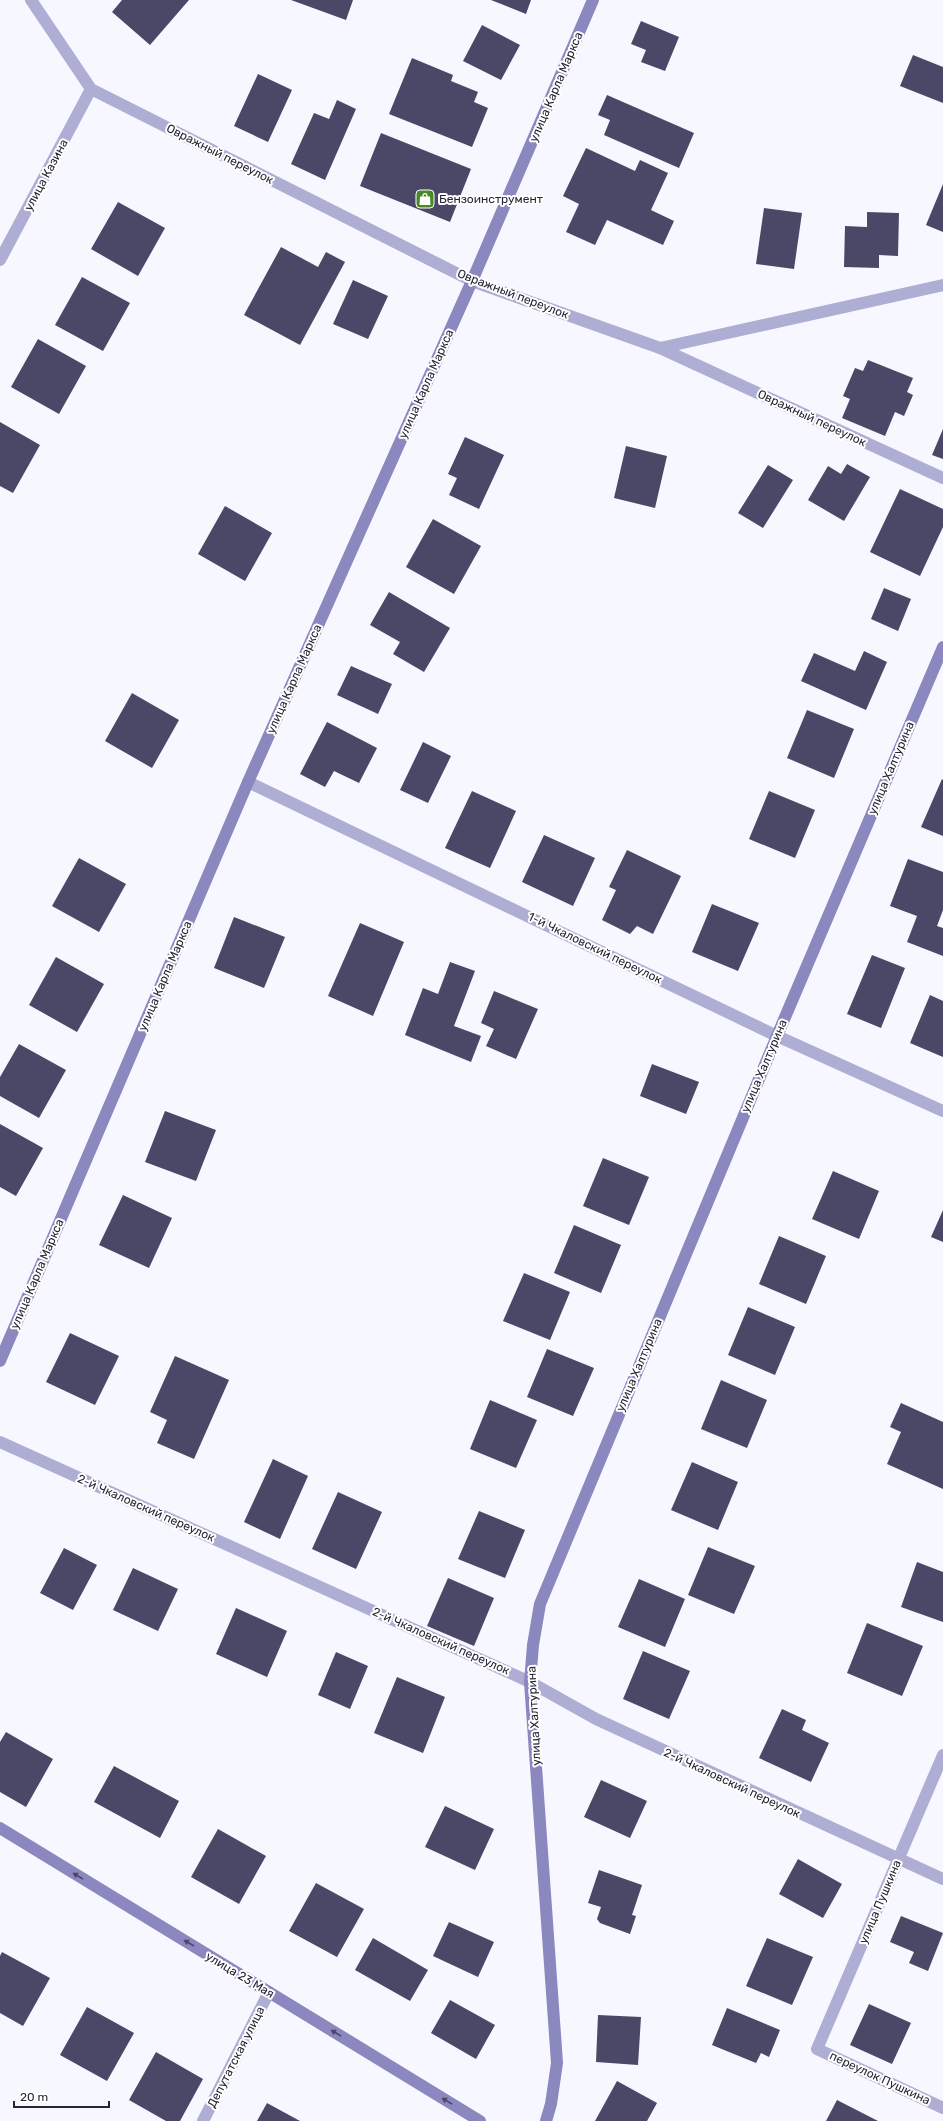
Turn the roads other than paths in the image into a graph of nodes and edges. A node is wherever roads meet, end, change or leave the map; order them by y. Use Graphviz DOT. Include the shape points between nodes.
graph roads {
  1 [pos="30,0"];
  2 [pos="593,0"];
  3 [pos="92,89"];
  4 [pos="0,260"];
  5 [pos="472,281"];
  6 [pos="943,285"];
  7 [pos="660,348"];
  8 [pos="943,478"];
  9 [pos="943,647"];
  10 [pos="248,782"];
  11 [pos="777,1036"];
  12 [pos="943,1111"];
  13 [pos="0,1361"];
  14 [pos="0,1442"];
  15 [pos="530,1682"];
  16 [pos="943,1755"];
  17 [pos="0,1828"];
  18 [pos="898,1860"];
  19 [pos="943,1879"];
  20 [pos="269,1992"];
  21 [pos="817,2049"];
  22 [pos="943,2108"];
  23 [pos="202,2121"];
  24 [pos="480,2121"];
  25 [pos="546,2121"];
  1 -- 3 [label="street"];
  2 -- 5 [label="street, улица Карла Маркса"];
  3 -- 4 [label="street, улица Казина"];
  3 -- 5 [label="street, Овражный переулок"];
  5 -- 7 [label="street, Овражный переулок"];
  5 -- 10 [label="street, улица Карла Маркса"];
  6 -- 7 [label="street"];
  7 -- 8 [label="street, Овражный переулок"];
  9 -- 11 [label="street, улица Халтурина"];
  10 -- 11 [label="street, 1-й Чкаловский переулок"];
  10 -- 13 [label="street, улица Карла Маркса"];
  11 -- 12 [label="street, 1-й Чкаловский переулок"];
  11 -- 15 [label="street, улица Халтурина" via="540,1604"];
  14 -- 15 [label="street, 2-й Чкаловский переулок"];
  15 -- 18 [label="street, 2-й Чкаловский переулок" via="596,1719"];
  15 -- 25 [label="street, улица Халтурина" via="557,2063 552,2104"];
  16 -- 18 [label="street, улица Пушкина"];
  20 -- 17 [label="street, улица 23 Мая, one-way"];
  18 -- 19 [label="street, 2-й Чкаловский переулок"];
  18 -- 21 [label="street, улица Пушкина"];
  20 -- 23 [label="street, Депутатская улица"];
  24 -- 20 [label="street, улица 23 Мая, one-way"];
  21 -- 22 [label="street, переулок Пушкина"];
}
